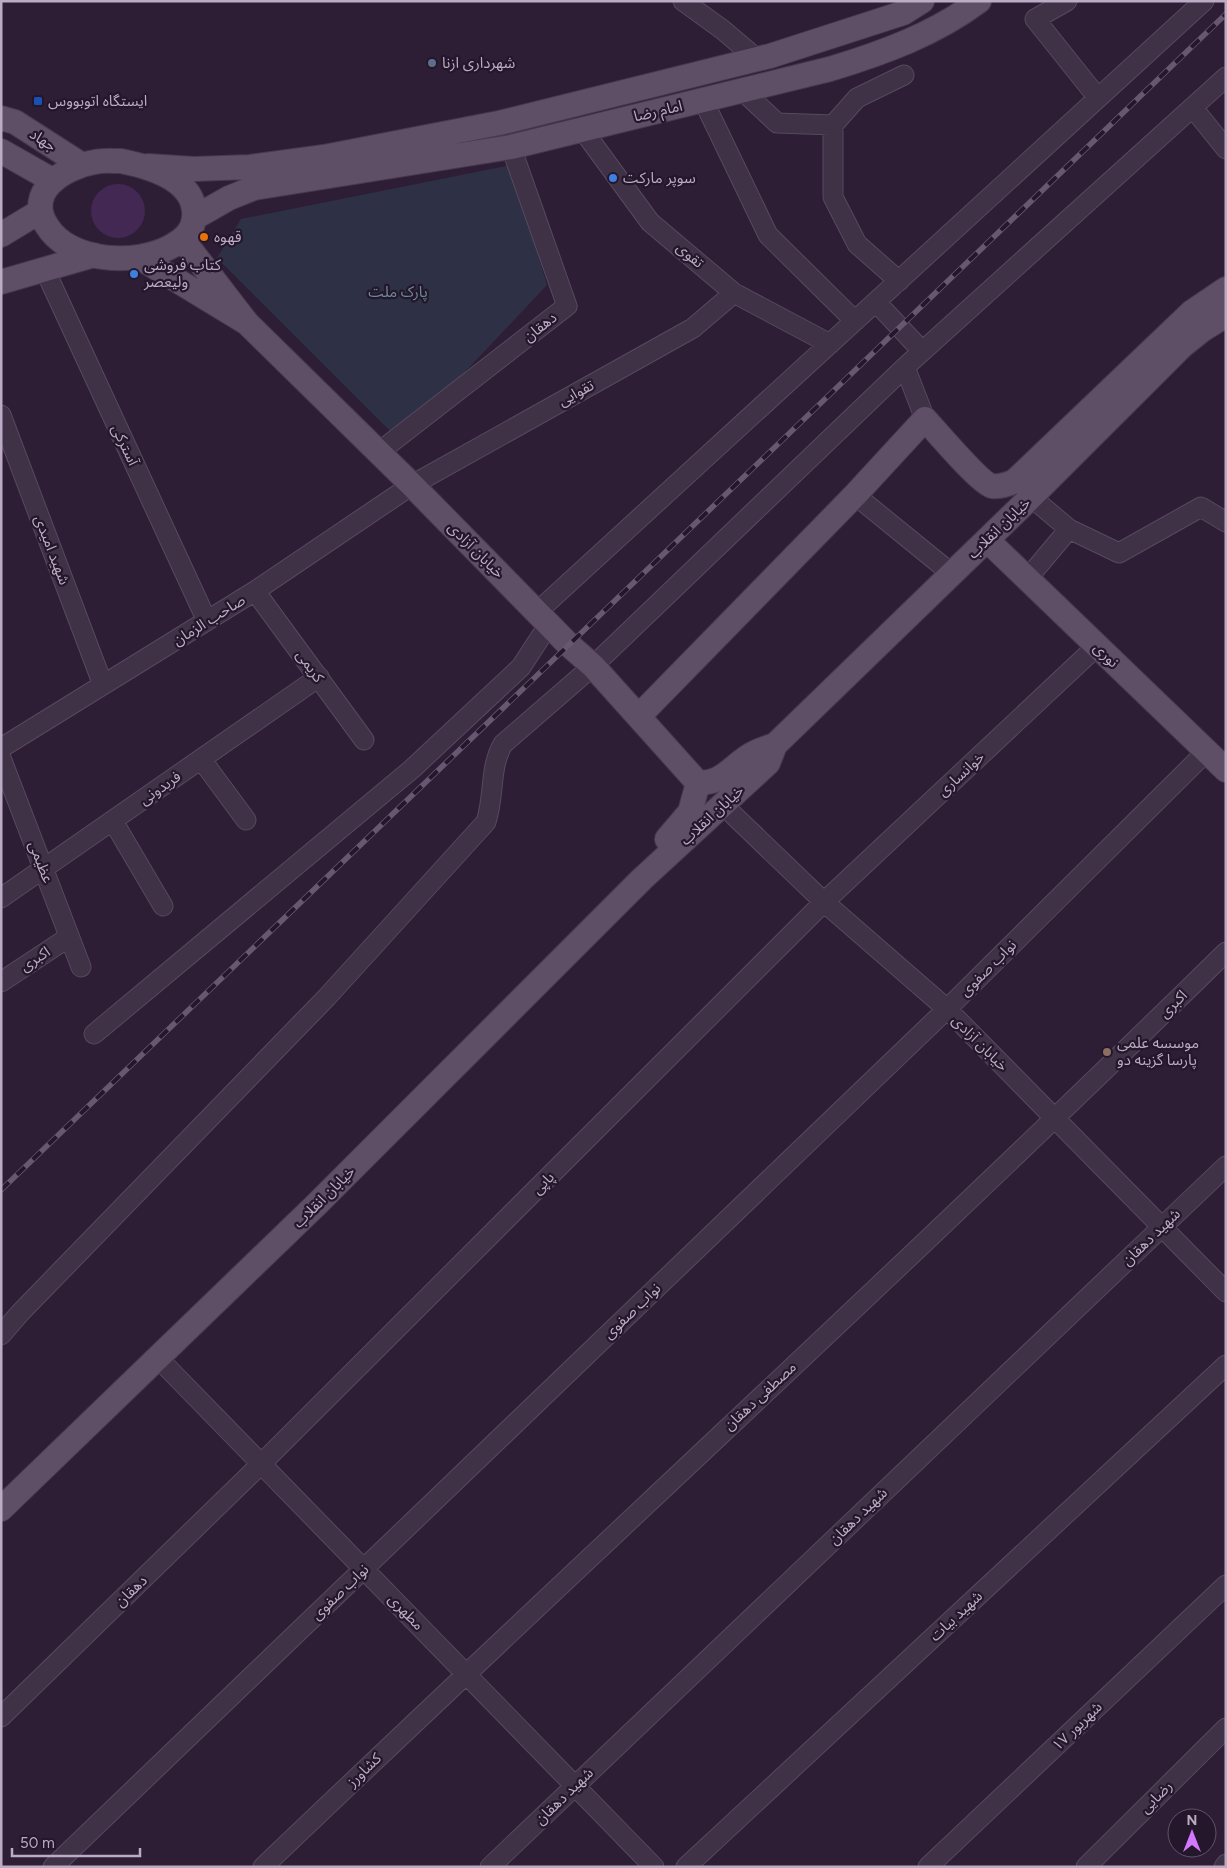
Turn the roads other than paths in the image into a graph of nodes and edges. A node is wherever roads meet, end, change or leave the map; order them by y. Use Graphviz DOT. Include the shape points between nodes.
graph roads {
  1 [pos="683,1"];
  2 [pos="922,1"];
  3 [pos="980,1"];
  4 [pos="1067,1"];
  5 [pos="1204,1"];
  6 [pos="757,59"];
  7 [pos="904,75"];
  8 [pos="1226,77"];
  9 [pos="743,91"];
  10 [pos="1098,98"];
  11 [pos="703,100"];
  12 [pos="1193,108"];
  13 [pos="8,120"];
  14 [pos="832,125"];
  15 [pos="582,129"];
  16 [pos="511,147"];
  17 [pos="1226,149"];
  18 [pos="3,151"];
  19 [pos="82,165"];
  20 [pos="148,166"];
  21 [pos="323,167"];
  22 [pos="52,180"];
  23 [pos="39,212"];
  24 [pos="194,218"];
  25 [pos="1,235"];
  26 [pos="183,240"];
  27 [pos="94,255"];
  28 [pos="140,258"];
  29 [pos="44,268"];
  30 [pos="899,281"];
  31 [pos="1,282"];
  32 [pos="1226,289"];
  33 [pos="734,293"];
  34 [pos="876,302"];
  35 [pos="1226,316"];
  36 [pos="855,321"];
  37 [pos="247,323"];
  38 [pos="830,344"];
  39 [pos="922,351"];
  40 [pos="905,367"];
  41 [pos="1,415"];
  42 [pos="925,419"];
  43 [pos="379,452"];
  44 [pos="412,485"];
  45 [pos="1023,489"];
  46 [pos="854,495"];
  47 [pos="1226,522"];
  48 [pos="1069,529"];
  49 [pos="987,540"];
  50 [pos="951,574"];
  51 [pos="1027,579"];
  52 [pos="255,591"];
  53 [pos="543,618"];
  54 [pos="207,621"];
  55 [pos="1097,646"];
  56 [pos="593,666"];
  57 [pos="318,677"];
  58 [pos="103,685"];
  59 [pos="639,716"];
  60 [pos="364,740"];
  61 [pos="775,745"];
  62 [pos="1,748"];
  63 [pos="1206,752"];
  64 [pos="1,758"];
  65 [pos="201,759"];
  66 [pos="1226,770"];
  67 [pos="698,783"];
  68 [pos="722,805"];
  69 [pos="246,820"];
  70 [pos="113,821"];
  71 [pos="44,870"];
  72 [pos="642,879"];
  73 [pos="1,898"];
  74 [pos="824,902"];
  75 [pos="163,906"];
  76 [pos="69,937"];
  77 [pos="1226,952"];
  78 [pos="81,967"];
  79 [pos="1,982"];
  80 [pos="947,1009"];
  81 [pos="94,1034"];
  82 [pos="1056,1119"];
  83 [pos="1226,1166"];
  84 [pos="1162,1227"];
  85 [pos="1226,1292"];
  86 [pos="1,1335"];
  87 [pos="158,1358"];
  88 [pos="1226,1365"];
  89 [pos="261,1464"];
  90 [pos="1,1509"];
  91 [pos="364,1569"];
  92 [pos="1226,1584"];
  93 [pos="465,1673"];
  94 [pos="1,1717"];
  95 [pos="1226,1728"];
  96 [pos="575,1786"];
  97 [pos="61,1864"];
  98 [pos="263,1867"];
  99 [pos="490,1867"];
  100 [pos="654,1867"];
  101 [pos="686,1867"];
  102 [pos="928,1867"];
  103 [pos="1086,1867"];
  1 -- 6 [label="street"];
  2 -- 6 [label="main road, امام رضا" via="903,13"];
  3 -- 9 [label="main road, امام رضا" via="926,33 881,53"];
  4 -- 10 [label="street" via="1034,20"];
  5 -- 10 [label="street"];
  6 -- 21 [label="main road, امام رضا"];
  7 -- 14 [label="street" via="857,98"];
  8 -- 12 [label="street"];
  9 -- 11 [label="main road, امام رضا"];
  9 -- 14 [label="street" via="777,123"];
  10 -- 30 [label="street"];
  11 -- 15 [label="main road, امام رضا"];
  11 -- 36 [label="street" via="768,235"];
  12 -- 17 [label="street"];
  12 -- 39 [label="street"];
  13 -- 18 [label="main road"];
  13 -- 19 [label="main road, جهاد"];
  14 -- 30 [label="street" via="833,197 857,244"];
  15 -- 16 [label="main road, امام رضا"];
  15 -- 33 [label="street, تقوی" via="650,222"];
  16 -- 21 [label="main road, امام رضا"];
  16 -- 43 [label="street, دهقان" via="567,306"];
  18 -- 22 [label="main road, جهاد"];
  19 -- 20 [label="main road" via="122,161"];
  19 -- 22 [label="main road"];
  20 -- 21 [label="main road" via="194,169"];
  20 -- 24 [label="main road" via="188,192 195,208"];
  21 -- 24 [label="main road" via="254,188 220,202"];
  22 -- 23 [label="main road" via="41,195"];
  23 -- 25 [label="main road"];
  23 -- 27 [label="main road" via="47,228 64,242"];
  24 -- 26 [label="main road"];
  26 -- 28 [label="main road" via="164,251"];
  26 -- 37 [label="main road"];
  27 -- 28 [label="main road" via="113,259"];
  27 -- 29 [label="main road"];
  28 -- 37 [label="main road"];
  29 -- 31 [label="main road"];
  29 -- 54 [label="street, آسترکی"];
  30 -- 34 [label="street"];
  32 -- 45 [label="main road, خیابان انقلاب" via="1192,312"];
  33 -- 38 [label="street, تقوی"];
  33 -- 44 [label="street, تقوایی" via="693,328"];
  34 -- 36 [label="street"];
  34 -- 39 [label="street"];
  35 -- 45 [label="main road, خیابان انقلاب" via="1182,346"];
  36 -- 38 [label="street"];
  37 -- 43 [label="main road, خیابان آزادی"];
  38 -- 53 [label="street"];
  39 -- 40 [label="street"];
  40 -- 42 [label="street"];
  40 -- 56 [label="street"];
  41 -- 58 [label="street, شهید امیدی"];
  42 -- 45 [label="main road" via="990,485"];
  42 -- 46 [label="main road"];
  43 -- 44 [label="main road, خیابان آزادی"];
  44 -- 52 [label="street, صاحب الزمان"];
  44 -- 53 [label="main road, خیابان آزادی"];
  45 -- 48 [label="street"];
  45 -- 49 [label="main road, خیابان انقلاب"];
  46 -- 50 [label="street"];
  46 -- 59 [label="main road"];
  47 -- 48 [label="street" via="1201,507 1119,553"];
  48 -- 51 [label="street"];
  49 -- 50 [label="main road, خیابان انقلاب"];
  49 -- 51 [label="main road, نوری"];
  50 -- 61 [label="main road, خیابان انقلاب"];
  51 -- 55 [label="main road, نوری"];
  52 -- 54 [label="street, صاحب الزمان"];
  52 -- 57 [label="street, کریمی"];
  53 -- 56 [label="main road, خیابان آزادی"];
  53 -- 81 [label="street" via="520,667 412,769"];
  54 -- 58 [label="street, صاحب الزمان"];
  55 -- 63 [label="main road, نوری"];
  55 -- 74 [label="street, خوانساری"];
  56 -- 59 [label="main road, خیابان آزادی"];
  56 -- 86 [label="street" via="503,744 495,757 486,822 327,997"];
  57 -- 60 [label="street, کریمی"];
  57 -- 65 [label="street, فریدونی"];
  58 -- 62 [label="street, صاحب الزمان"];
  59 -- 67 [label="main road, خیابان آزادی"];
  61 -- 67 [label="main road, خیابان انقلاب" via="750,755 719,780"];
  61 -- 68 [label="main road, خیابان انقلاب" via="768,762"];
  63 -- 66 [label="main road, نوری"];
  63 -- 80 [label="street, نواب صفوی"];
  64 -- 71 [label="street, عظیمی"];
  65 -- 69 [label="street"];
  65 -- 70 [label="street, فریدونی"];
  67 -- 72 [label="main road, خیابان انقلاب" via="690,812 662,845"];
  68 -- 72 [label="main road, خیابان انقلاب"];
  68 -- 74 [label="street, خیابان آزادی"];
  70 -- 71 [label="street, فریدونی"];
  70 -- 75 [label="street"];
  71 -- 73 [label="street, فریدونی"];
  71 -- 76 [label="street, عظیمی"];
  72 -- 87 [label="main road, خیابان انقلاب"];
  74 -- 80 [label="street, خیابان آزادی"];
  74 -- 89 [label="street, پاپی"];
  76 -- 78 [label="street, عظیمی"];
  76 -- 79 [label="street, اکبری"];
  77 -- 82 [label="street, اکبری"];
  80 -- 82 [label="street, خیابان آزادی"];
  80 -- 91 [label="street, نواب صفوی"];
  82 -- 84 [label="street, خیابان آزادی"];
  82 -- 93 [label="street, مصطفی دهقان"];
  83 -- 84 [label="street, شهید دهقان"];
  84 -- 85 [label="street, خیابان آزادی"];
  84 -- 96 [label="street, شهید دهقان"];
  87 -- 89 [label="street, مطهری"];
  87 -- 90 [label="main road, خیابان انقلاب"];
  88 -- 101 [label="street, شهید بیات"];
  89 -- 91 [label="street, مطهری"];
  89 -- 94 [label="street, دهقان"];
  91 -- 93 [label="street, مطهری"];
  91 -- 97 [label="street, نواب صفوی"];
  92 -- 102 [label="street, ۱۷ شهریور"];
  93 -- 96 [label="street, مطهری"];
  93 -- 98 [label="street, کشاورز"];
  95 -- 103 [label="street, رضایی"];
  96 -- 99 [label="street, شهید دهقان"];
  96 -- 100 [label="street, مطهری"];
}
